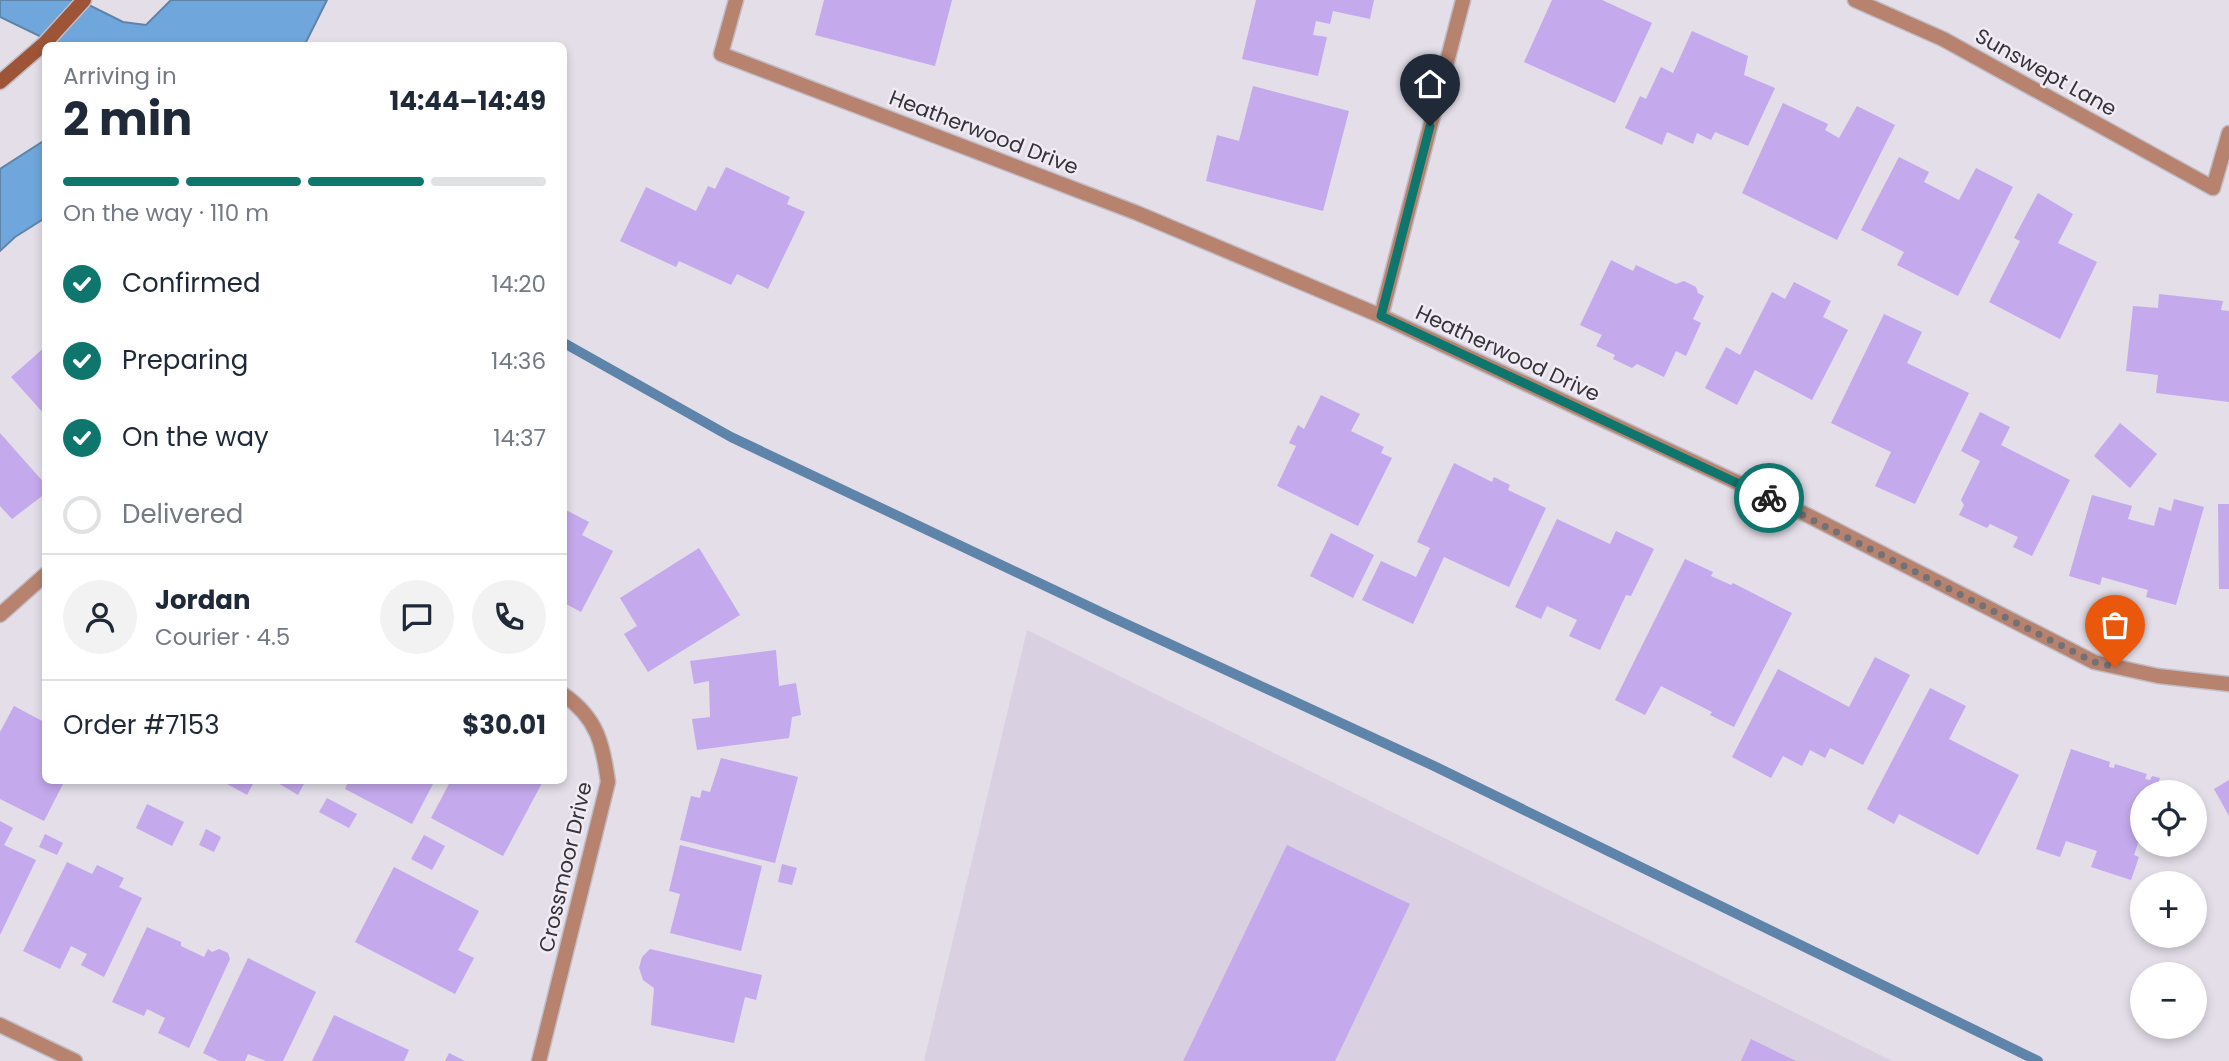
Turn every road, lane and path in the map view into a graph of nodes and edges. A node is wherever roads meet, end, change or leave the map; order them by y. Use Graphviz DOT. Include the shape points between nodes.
graph roads {
  1 [pos="84,0"];
  2 [pos="736,0"];
  3 [pos="1463,0"];
  4 [pos="1855,0"];
  5 [pos="46,42"];
  6 [pos="42,46"];
  7 [pos="0,82"];
  8 [pos="2229,134"];
  9 [pos="1381,316"];
  10 [pos="42,578"];
  11 [pos="0,615"];
  12 [pos="2229,684"];
  13 [pos="567,698"];
  14 [pos="0,1025"];
  15 [pos="75,1061"];
  16 [pos="539,1061"];
  1 -- 5 [label="main road"];
  2 -- 9 [label="street, Heatherwood Drive" via="720,54 1137,213"];
  3 -- 9 [label="street"];
  4 -- 8 [label="street, Sunswept Lane" via="1943,39 2213,188"];
  6 -- 7 [label="main road"];
  9 -- 12 [label="street, Heatherwood Drive" via="1809,516 2094,662 2158,676"];
  10 -- 11 [label="street"];
  13 -- 16 [label="street, Crossmoor Drive" via="597,732 608,782"];
  14 -- 15 [label="street"];
}
